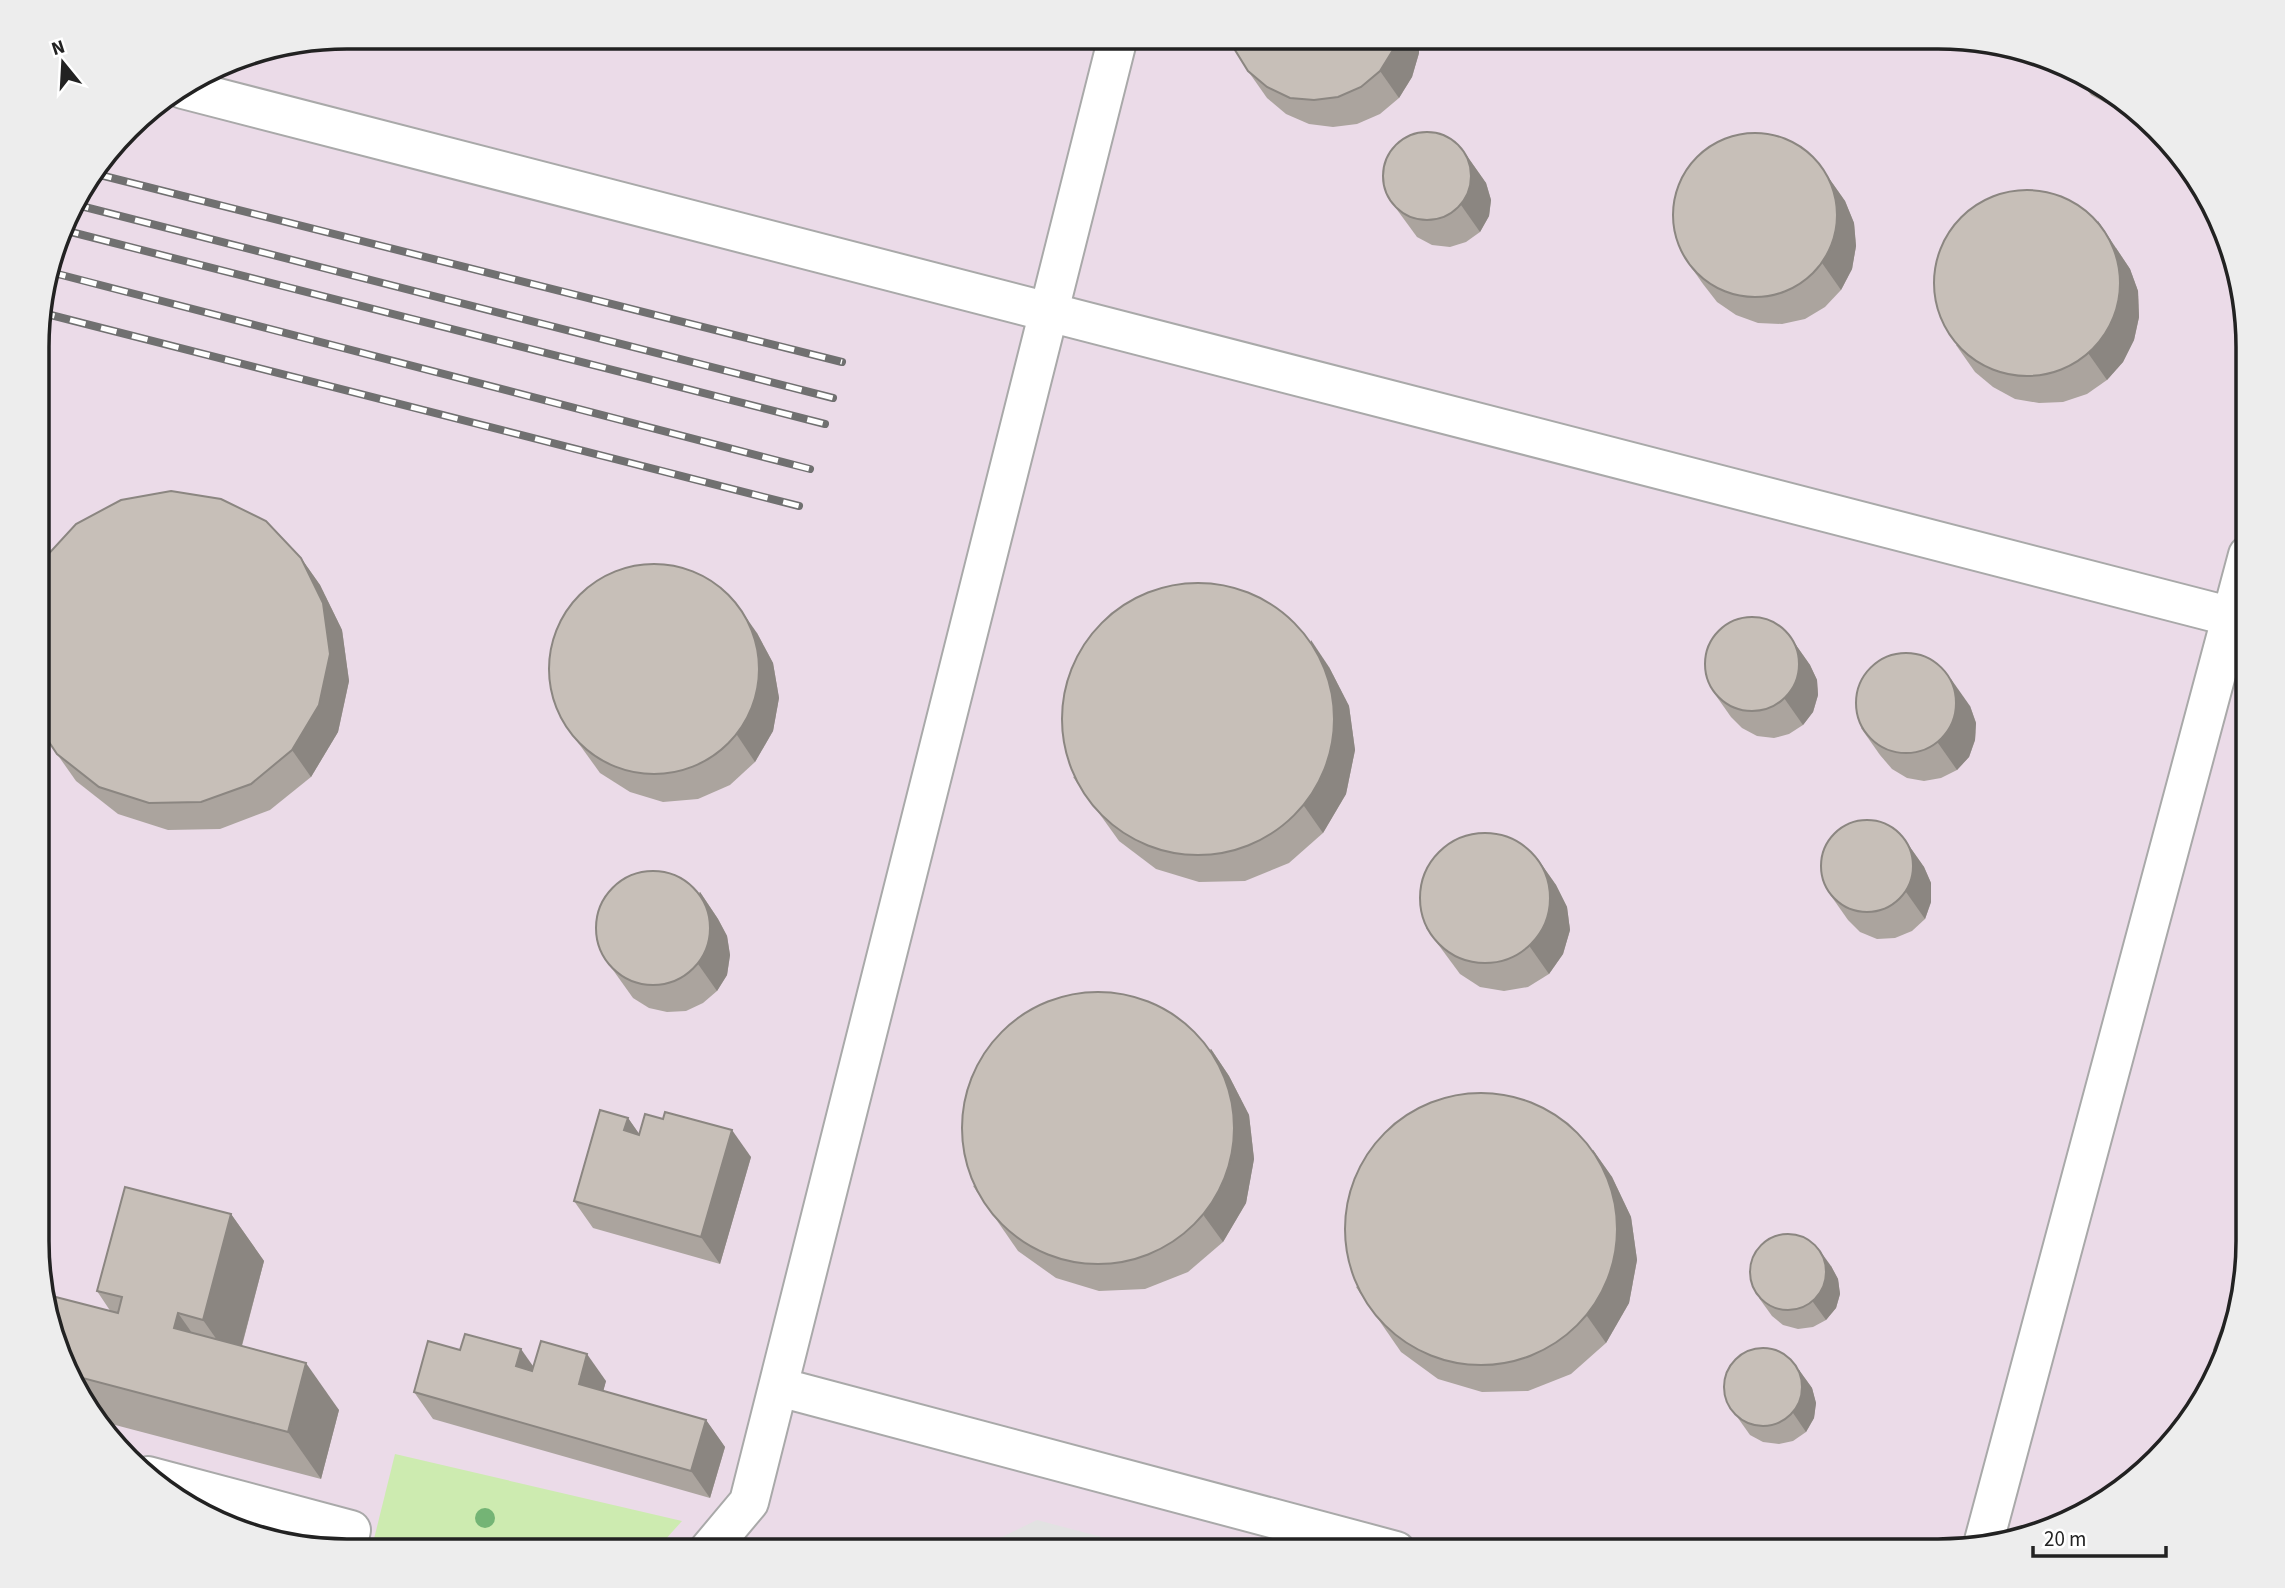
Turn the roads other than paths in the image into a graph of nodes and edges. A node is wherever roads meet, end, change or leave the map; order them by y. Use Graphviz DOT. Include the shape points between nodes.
graph roads {
  1 [pos="1115,49"];
  2 [pos="193,92"];
  3 [pos="1050,312"];
  4 [pos="2236,618"];
  5 [pos="2236,633"];
  6 [pos="779,1387"];
  7 [pos="173,1483"];
  8 [pos="1986,1535"];
  9 [pos="349,1539"];
  10 [pos="718,1539"];
  11 [pos="1351,1539"];
  1 -- 3 [label="lane"];
  2 -- 3 [label="lane"];
  3 -- 4 [label="lane"];
  3 -- 6 [label="lane"];
  5 -- 8 [label="lane"];
  6 -- 10 [label="lane" via="749,1502"];
  6 -- 11 [label="lane"];
  7 -- 9 [label="lane" via="351,1530"];
}
